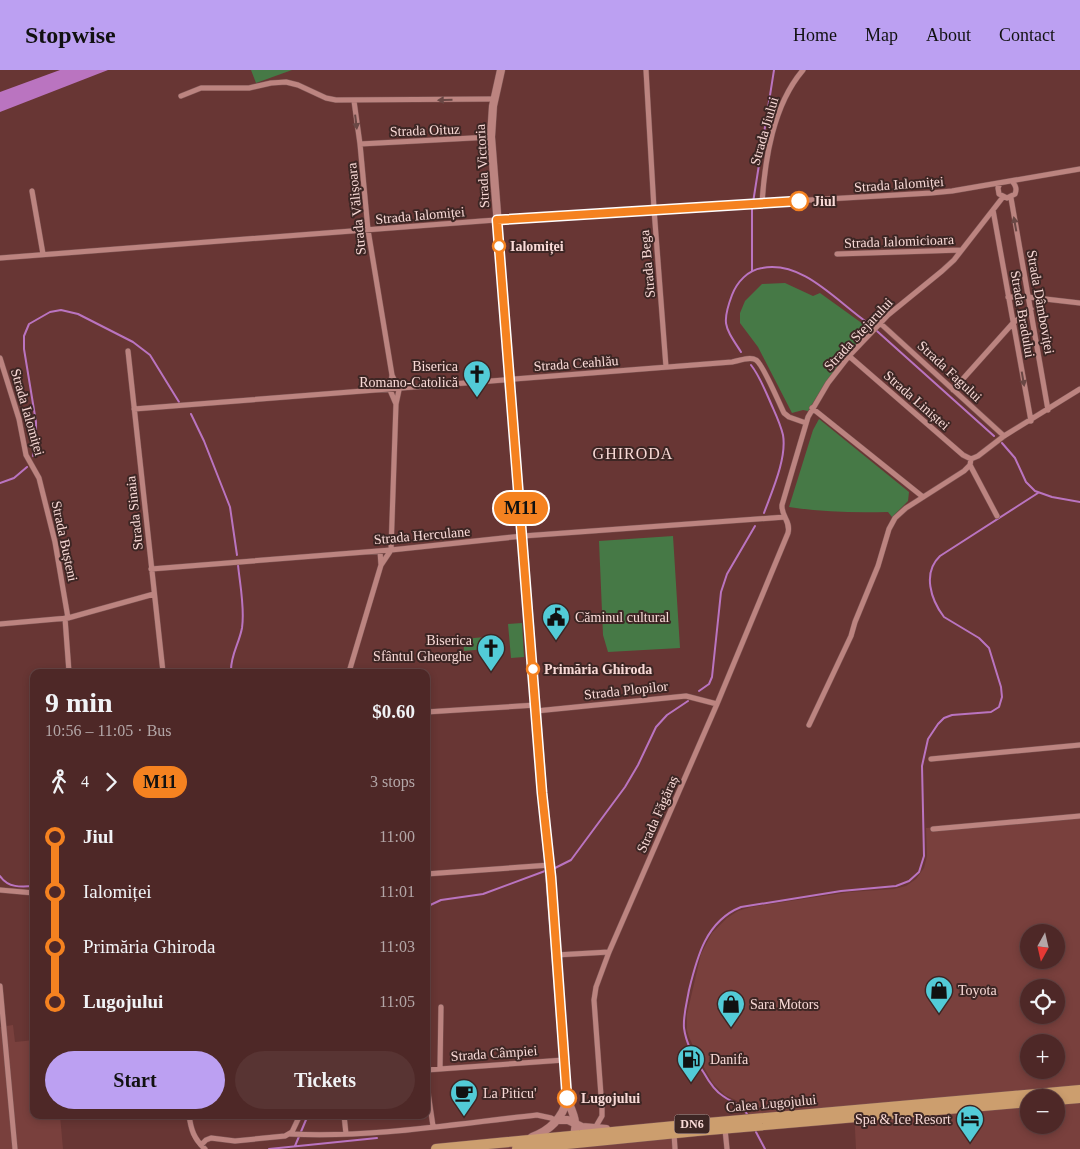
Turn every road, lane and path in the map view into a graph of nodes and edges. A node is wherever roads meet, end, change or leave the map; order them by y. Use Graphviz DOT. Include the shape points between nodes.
graph roads {
  1 [pos="500,70"];
  2 [pos="646,70"];
  3 [pos="803,70"];
  4 [pos="180,96"];
  5 [pos="494,99"];
  6 [pos="354,101"];
  7 [pos="491,137"];
  8 [pos="360,144"];
  9 [pos="1080,168"];
  10 [pos="1012,181"];
  11 [pos="1000,183"];
  12 [pos="32,191"];
  13 [pos="1003,198"];
  14 [pos="1011,198"];
  15 [pos="759,204"];
  16 [pos="654,209"];
  17 [pos="992,210"];
  18 [pos="497,220"];
  19 [pos="368,230"];
  20 [pos="961,250"];
  21 [pos="43,254"];
  22 [pos="836,254"];
  23 [pos="0,258"];
  24 [pos="1008,297"];
  25 [pos="1028,297"];
  26 [pos="1080,303"];
  27 [pos="1030,309"];
  28 [pos="1013,323"];
  29 [pos="879,324"];
  30 [pos="128,351"];
  31 [pos="849,356"];
  32 [pos="0,358"];
  33 [pos="666,367"];
  34 [pos="392,375"];
  35 [pos="510,379"];
  36 [pos="1080,389"];
  37 [pos="395,390"];
  38 [pos="953,390"];
  39 [pos="396,404"];
  40 [pos="812,408"];
  41 [pos="134,409"];
  42 [pos="1048,410"];
  43 [pos="1031,421"];
  44 [pos="806,423"];
  45 [pos="1004,436"];
  46 [pos="971,462"];
  47 [pos="35,471"];
  48 [pos="923,497"];
  49 [pos="996,516"];
  50 [pos="785,517"];
  51 [pos="523,536"];
  52 [pos="385,550"];
  53 [pos="381,565"];
  54 [pos="151,568"];
  55 [pos="154,594"];
  56 [pos="67,618"];
  57 [pos="0,624"];
  58 [pos="69,669"];
  59 [pos="162,669"];
  60 [pos="350,669"];
  61 [pos="717,704"];
  62 [pos="536,708"];
  63 [pos="430,712"];
  64 [pos="809,725"];
  65 [pos="1080,745"];
  66 [pos="931,759"];
  67 [pos="1080,816"];
  68 [pos="933,829"];
  69 [pos="550,865"];
  70 [pos="430,874"];
  71 [pos="0,890"];
  72 [pos="30,893"];
  73 [pos="609,952"];
  74 [pos="556,955"];
  75 [pos="0,986"];
  76 [pos="441,1007"];
  77 [pos="2,1018"];
  78 [pos="564,1060"];
  79 [pos="440,1068"];
  80 [pos="430,1069"];
  81 [pos="1080,1090"];
  82 [pos="1080,1098"];
  83 [pos="567,1099"];
  84 [pos="1065,1099"];
  85 [pos="1020,1103"];
  86 [pos="430,1106"];
  87 [pos="190,1119"];
  88 [pos="299,1119"];
  89 [pos="344,1119"];
  90 [pos="557,1121"];
  91 [pos="575,1124"];
  92 [pos="433,1126"];
  93 [pos="596,1128"];
  94 [pos="725,1129"];
  95 [pos="634,1130"];
  96 [pos="290,1134"];
  97 [pos="346,1134"];
  98 [pos="674,1134"];
  99 [pos="574,1135"];
  100 [pos="520,1145"];
  101 [pos="554,1146"];
  102 [pos="203,1147"];
  103 [pos="15,1149"];
  104 [pos="436,1149"];
  105 [pos="675,1149"];
  106 [pos="727,1149"];
  1 -- 5 [label="street, Strada Victoria"];
  2 -- 16 [label="street, Strada Bega"];
  3 -- 15 [label="street, Strada Jiului" via="789,90 776,125"];
  4 -- 6 [label="street" via="201,88 249,88 286,82 326,98"];
  5 -- 6 [label="street, one-way"];
  5 -- 7 [label="street, Strada Victoria"];
  6 -- 8 [label="street, Strada Vălișoara, one-way"];
  7 -- 8 [label="street, Strada Oituz"];
  7 -- 18 [label="street, Strada Victoria"];
  8 -- 19 [label="street, Strada Vălișoara"];
  9 -- 10 [label="street, Strada Ialomiței"];
  10 -- 11 [label="street, Strada Ialomiței"];
  10 -- 14 [label="street" via="1016,190"];
  11 -- 13 [label="street" via="999,194"];
  11 -- 15 [label="street, Strada Ialomiței" via="923,194"];
  12 -- 21 [label="street"];
  13 -- 14 [label="street"];
  13 -- 17 [label="street, Strada Stejarului"];
  25 -- 14 [label="street, Strada Dâmboviței, one-way"];
  15 -- 16 [label="street, Strada Ialomiței"];
  16 -- 18 [label="street, Strada Ialomiței"];
  16 -- 33 [label="street, Strada Bega"];
  17 -- 20 [label="street, Strada Stejarului"];
  17 -- 24 [label="street, Strada Bradului"];
  18 -- 19 [label="street, Strada Ialomiței"];
  18 -- 35 [label="street, Strada Victoria"];
  19 -- 21 [label="street, Strada Ialomiței"];
  19 -- 34 [label="street, Strada Vălișoara"];
  20 -- 22 [label="street, Strada Ialomicioara"];
  20 -- 29 [label="street, Strada Stejarului" via="942,271"];
  21 -- 23 [label="street, Strada Ialomiței"];
  24 -- 25 [label="street"];
  24 -- 28 [label="street, Strada Bradului"];
  25 -- 26 [label="street"];
  25 -- 27 [label="street, Strada Dâmboviței"];
  27 -- 28 [label="street"];
  27 -- 42 [label="street, Strada Dâmboviței"];
  28 -- 38 [label="street"];
  28 -- 43 [label="street, Strada Bradului, one-way"];
  29 -- 31 [label="street, Strada Stejarului"];
  29 -- 38 [label="street, Strada Fagului"];
  30 -- 41 [label="street, Strada Sinaia"];
  31 -- 40 [label="street, Strada Stejarului"];
  31 -- 46 [label="street, Strada Liniștei"];
  32 -- 47 [label="street, Strada Ialomiței" via="19,419 26,455"];
  33 -- 35 [label="street, Strada Ceahlău"];
  33 -- 44 [label="street, Strada Ceahlău" via="755,359 784,413"];
  34 -- 37 [label="street, Strada Vălișoara"];
  34 -- 37 [label="street, Strada Vălișoara"];
  35 -- 37 [label="street, Strada Ceahlău"];
  35 -- 51 [label="street, Strada Victoria"];
  36 -- 42 [label="street"];
  37 -- 39 [label="street, Strada Vălișoara"];
  37 -- 39 [label="street, Strada Vălișoara"];
  37 -- 41 [label="street, Strada Ceahlău"];
  38 -- 45 [label="street, Strada Fagului"];
  39 -- 52 [label="street, Strada Vălișoara"];
  40 -- 44 [label="street, Strada Stejarului"];
  40 -- 48 [label="street"];
  41 -- 54 [label="street, Strada Sinaia"];
  42 -- 43 [label="street"];
  43 -- 45 [label="street"];
  44 -- 50 [label="street, Strada Stejarului" via="782,505"];
  45 -- 46 [label="street"];
  46 -- 48 [label="street" via="964,471"];
  46 -- 49 [label="street"];
  47 -- 56 [label="street, Strada Bușteni" via="54,536"];
  48 -- 64 [label="street" via="892,523 850,636"];
  50 -- 51 [label="street, Strada Herculane"];
  50 -- 61 [label="street, Strada Făgăraș" via="788,533"];
  51 -- 52 [label="street, Strada Herculane"];
  51 -- 62 [label="street, Strada Victoria"];
  52 -- 53 [label="street, Strada Vălișoara"];
  52 -- 53 [label="street, Strada Vălișoara"];
  52 -- 54 [label="street, Strada Herculane"];
  53 -- 60 [label="street, Strada Vălișoara"];
  54 -- 55 [label="street, Strada Sinaia"];
  55 -- 56 [label="street"];
  55 -- 59 [label="street, Strada Sinaia"];
  56 -- 57 [label="street"];
  56 -- 58 [label="street, Strada Bușteni"];
  61 -- 62 [label="street, Strada Plopilor" via="686,696"];
  61 -- 73 [label="street, Strada Făgăraș"];
  62 -- 63 [label="street, Strada Plopilor"];
  62 -- 69 [label="street, Strada Victoria"];
  65 -- 66 [label="street"];
  67 -- 68 [label="street"];
  69 -- 70 [label="street"];
  69 -- 74 [label="street, Strada Victoria"];
  71 -- 72 [label="street"];
  73 -- 74 [label="street"];
  73 -- 93 [label="street, Strada Făgăraș" via="594,996 602,1109"];
  74 -- 78 [label="street, Strada Victoria"];
  75 -- 77 [label="street"];
  76 -- 79 [label="street"];
  77 -- 103 [label="street"];
  78 -- 79 [label="street, Strada Câmpiei"];
  78 -- 83 [label="street, Strada Victoria"];
  79 -- 80 [label="street, Strada Câmpiei"];
  81 -- 95 [label="main road, Calea Lugojului / DN6"];
  82 -- 84 [label="main road"];
  83 -- 90 [label="street, Strada Victoria"];
  83 -- 91 [label="street, Strada Victoria"];
  85 -- 94 [label="main road, Calea Lugojului / DN6"];
  86 -- 92 [label="street"];
  87 -- 102 [label="street" via="195,1139"];
  88 -- 96 [label="street"];
  89 -- 97 [label="street"];
  90 -- 91 [label="street" via="568,1120"];
  90 -- 92 [label="street" via="537,1115"];
  90 -- 100 [label="street"];
  91 -- 93 [label="street"];
  91 -- 99 [label="street, Strada Victoria"];
  92 -- 97 [label="street"];
  93 -- 95 [label="street"];
  94 -- 98 [label="main road, Calea Lugojului / DN6"];
  94 -- 106 [label="street"];
  95 -- 99 [label="main road, Calea Lugojului / DN6"];
  96 -- 97 [label="street"];
  96 -- 102 [label="street" via="235,1141 211,1138"];
  98 -- 101 [label="main road, Calea Lugojului / DN6"];
  98 -- 105 [label="street"];
  99 -- 100 [label="main road, Calea Lugojului / DN6"];
  99 -- 101 [label="street"];
  100 -- 101 [label="main road, Calea Lugojului / DN6"];
  100 -- 104 [label="main road, Calea Lugojului / DN6"];
}
